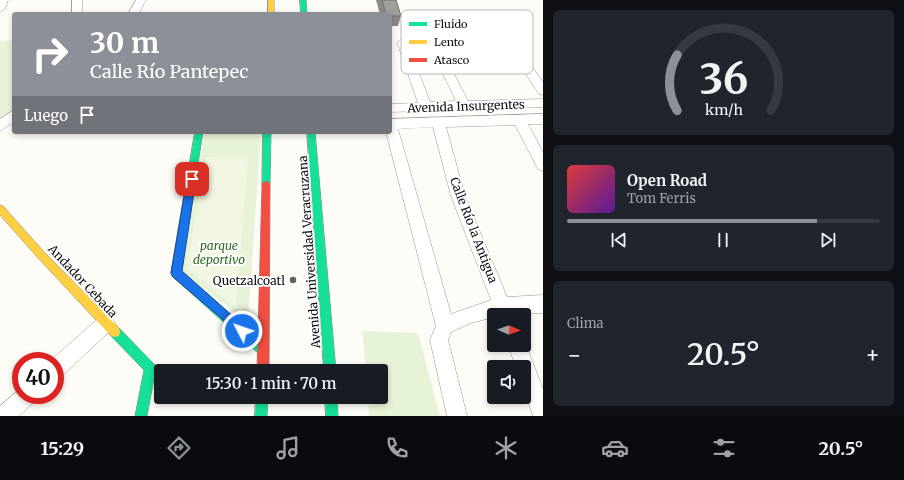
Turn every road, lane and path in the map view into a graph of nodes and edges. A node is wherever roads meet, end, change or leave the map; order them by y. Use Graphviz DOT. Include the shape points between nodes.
graph roads {
  1 [pos="3,0"];
  2 [pos="76,0"];
  3 [pos="141,0"];
  4 [pos="271,0"];
  5 [pos="303,0"];
  6 [pos="0,9"];
  7 [pos="77,12"];
  8 [pos="135,12"];
  9 [pos="271,12"];
  10 [pos="304,12"];
  11 [pos="414,74"];
  12 [pos="448,74"];
  13 [pos="531,74"];
  14 [pos="543,91"];
  15 [pos="543,103"];
  16 [pos="464,106"];
  17 [pos="426,107"];
  18 [pos="392,108"];
  19 [pos="12,117"];
  20 [pos="543,119"];
  21 [pos="519,120"];
  22 [pos="438,122"];
  23 [pos="392,124"];
  24 [pos="0,126"];
  25 [pos="392,131"];
  26 [pos="199,134"];
  27 [pos="267,134"];
  28 [pos="311,134"];
  29 [pos="543,165"];
  30 [pos="0,209"];
  31 [pos="543,304"];
  32 [pos="503,308"];
  33 [pos="517,308"];
  34 [pos="487,309"];
  35 [pos="106,323"];
  36 [pos="445,326"];
  37 [pos="263,350"];
  38 [pos="520,352"];
  39 [pos="64,361"];
  40 [pos="263,364"];
  41 [pos="329,364"];
  42 [pos="17,404"];
  43 [pos="262,404"];
  44 [pos="331,404"];
  45 [pos="543,415"];
  46 [pos="4,416"];
  47 [pos="141,416"];
  48 [pos="262,416"];
  49 [pos="332,416"];
  50 [pos="457,416"];
  1 -- 6 [label="street"];
  2 -- 7 [label="street"];
  3 -- 8 [label="street"];
  4 -- 9 [label="main road"];
  5 -- 10 [label="main road"];
  11 -- 17 [label="street"];
  12 -- 16 [label="street"];
  13 -- 14 [label="street"];
  15 -- 16 [label="street, Avenida Insurgentes"];
  16 -- 17 [label="street, Avenida Insurgentes"];
  17 -- 18 [label="street, Avenida Insurgentes"];
  19 -- 24 [label="street"];
  20 -- 21 [label="street, Avenida Insurgentes"];
  21 -- 22 [label="street, Avenida Insurgentes"];
  21 -- 29 [label="street"];
  22 -- 23 [label="street, Avenida Insurgentes"];
  22 -- 32 [label="street, Calle Río la Antigua" via="458,196"];
  25 -- 36 [label="street"];
  26 -- 37 [label="main road" via="176,273"];
  27 -- 37 [label="main road"];
  28 -- 41 [label="main road, Avenida Universidad Veracruzana"];
  30 -- 35 [label="main road, Andador Cebada"];
  31 -- 33 [label="street"];
  34 -- 36 [label="street"];
  35 -- 39 [label="street"];
  35 -- 47 [label="main road, Andador Cebada" via="150,368"];
  36 -- 50 [label="street" via="440,340"];
  37 -- 40 [label="main road"];
  38 -- 45 [label="street"];
  42 -- 46 [label="street"];
  43 -- 48 [label="main road"];
  44 -- 49 [label="main road"];
}
